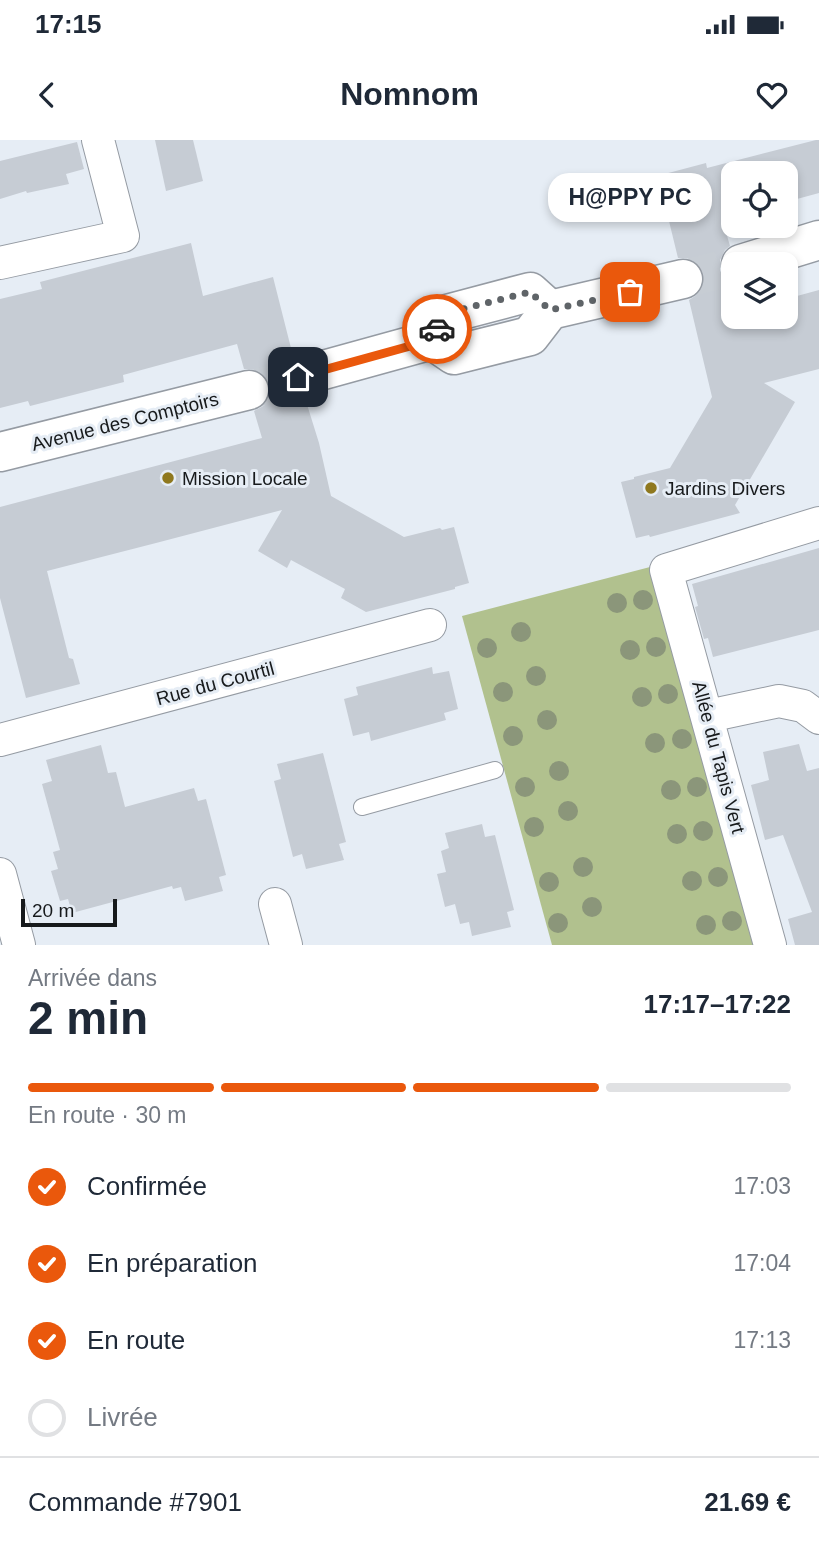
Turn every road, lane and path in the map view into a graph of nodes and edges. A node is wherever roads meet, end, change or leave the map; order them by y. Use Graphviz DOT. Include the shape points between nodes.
graph roads {
  1 [pos="98,140"];
  2 [pos="819,240"];
  3 [pos="780,252"];
  4 [pos="0,263"];
  5 [pos="684,279"];
  6 [pos="298,377"];
  7 [pos="249,390"];
  8 [pos="0,452"];
  9 [pos="819,523"];
  10 [pos="430,625"];
  11 [pos="708,716"];
  12 [pos="819,718"];
  13 [pos="0,740"];
  14 [pos="495,770"];
  15 [pos="362,807"];
  16 [pos="0,874"];
  17 [pos="275,904"];
  18 [pos="19,945"];
  19 [pos="286,945"];
  20 [pos="770,945"];
  1 -- 4 [label="street" via="123,236"];
  2 -- 3 [label="street"];
  5 -- 6 [label="street" via="550,310 530,336 454,355 432,340"];
  7 -- 8 [label="street, Avenue des Comptoirs"];
  9 -- 11 [label="street, Allée du Tapis Vert" via="666,569"];
  10 -- 13 [label="street, Rue du Courtil"];
  11 -- 12 [label="street" via="779,701 803,705"];
  11 -- 20 [label="street, Allée du Tapis Vert"];
  14 -- 15 [label="lane"];
  16 -- 18 [label="street"];
  17 -- 19 [label="street"];
}
